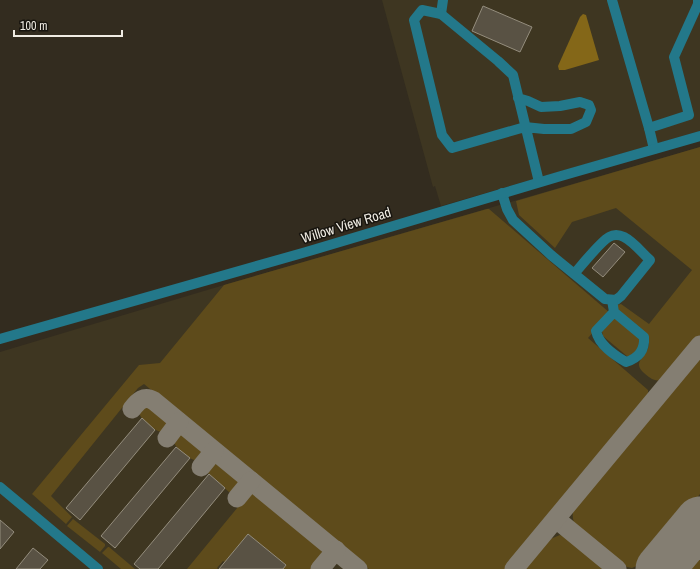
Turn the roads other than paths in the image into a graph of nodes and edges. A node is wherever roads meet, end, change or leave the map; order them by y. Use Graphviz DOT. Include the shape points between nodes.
graph roads {
  1 [pos="443,0"];
  2 [pos="612,0"];
  3 [pos="698,0"];
  4 [pos="441,14"];
  5 [pos="518,98"];
  6 [pos="649,128"];
  7 [pos="528,130"];
  8 [pos="700,136"];
  9 [pos="654,149"];
  10 [pos="539,182"];
  11 [pos="502,193"];
  12 [pos="574,274"];
  13 [pos="612,300"];
  14 [pos="614,312"];
  15 [pos="0,339"];
  16 [pos="0,488"];
  17 [pos="98,569"];
  1 -- 4 [label="street"];
  2 -- 6 [label="street"];
  3 -- 6 [label="street" via="674,57 689,115"];
  4 -- 5 [label="street" via="513,75"];
  4 -- 7 [label="street" via="422,10 414,20 442,135 452,148"];
  5 -- 7 [label="street"];
  5 -- 7 [label="street" via="541,107 580,102 589,105 591,110 586,122 571,129"];
  6 -- 9 [label="street"];
  7 -- 10 [label="street"];
  8 -- 9 [label="street, Willow View Road"];
  9 -- 10 [label="street, Willow View Road"];
  10 -- 11 [label="street, Willow View Road"];
  11 -- 12 [label="street" via="513,220"];
  11 -- 15 [label="street, Willow View Road"];
  12 -- 13 [label="street" via="605,298"];
  12 -- 13 [label="street" via="610,236 620,236 629,240 650,260 621,296"];
  13 -- 14 [label="street"];
  14 -- 14 [label="street" via="644,337 643,349 634,360 626,362 598,339 596,331"];
  16 -- 17 [label="street"];
}
